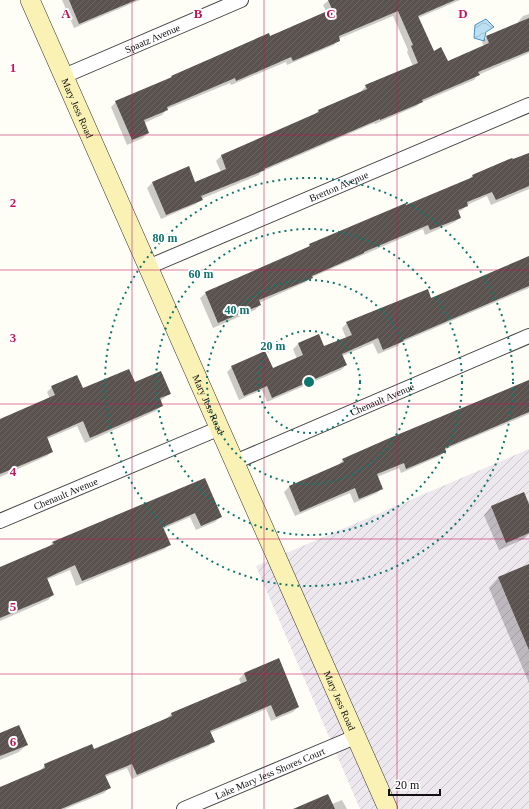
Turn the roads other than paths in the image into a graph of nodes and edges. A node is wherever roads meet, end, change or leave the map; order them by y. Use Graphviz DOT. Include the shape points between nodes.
graph roads {
  1 [pos="30,0"];
  2 [pos="241,0"];
  3 [pos="64,76"];
  4 [pos="529,105"];
  5 [pos="148,267"];
  6 [pos="529,336"];
  7 [pos="220,428"];
  8 [pos="235,462"];
  9 [pos="0,521"];
  10 [pos="355,737"];
  11 [pos="184,809"];
  12 [pos="388,809"];
  1 -- 3 [label="street, Mary Jess Road"];
  2 -- 3 [label="street, Spaatz Avenue"];
  3 -- 5 [label="street, Mary Jess Road"];
  4 -- 5 [label="street, Brerton Avenue"];
  5 -- 7 [label="street, Mary Jess Road"];
  6 -- 8 [label="street, Chenault Avenue"];
  7 -- 8 [label="street, Mary Jess Road"];
  7 -- 9 [label="street, Chenault Avenue"];
  8 -- 10 [label="street, Mary Jess Road"];
  10 -- 11 [label="street, Lake Mary Jess Shores Court"];
  10 -- 12 [label="street, Mary Jess Road"];
}
